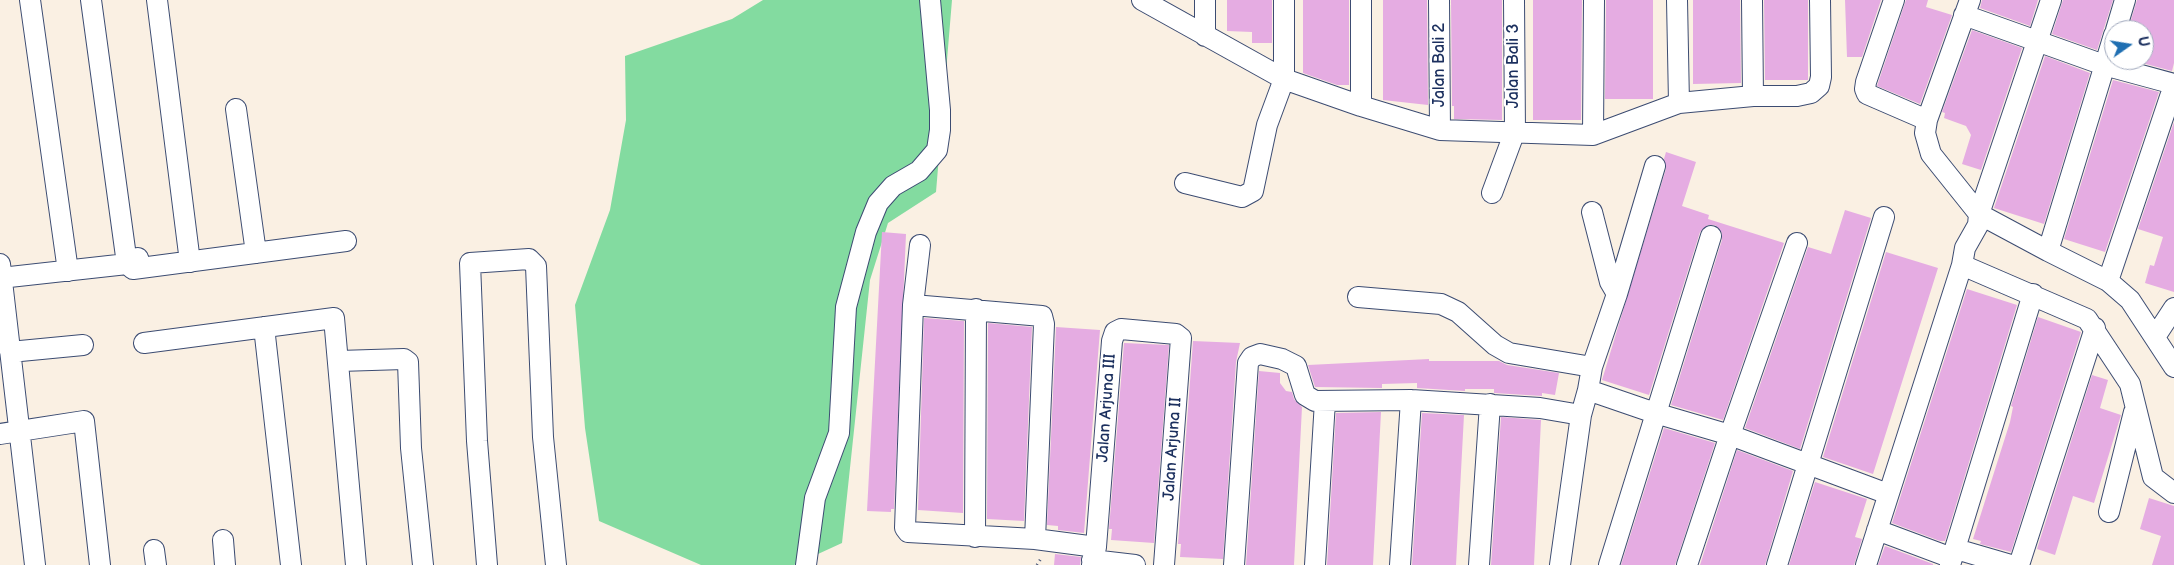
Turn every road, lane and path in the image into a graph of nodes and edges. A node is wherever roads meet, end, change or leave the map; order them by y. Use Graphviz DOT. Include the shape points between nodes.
graph roads {
  1 [pos="30,0"];
  2 [pos="92,0"];
  3 [pos="157,0"];
  4 [pos="930,0"];
  5 [pos="1142,0"];
  6 [pos="1205,0"];
  7 [pos="1284,0"];
  8 [pos="1360,0"];
  9 [pos="1440,0"];
  10 [pos="1514,0"];
  11 [pos="1594,0"];
  12 [pos="1676,0"];
  13 [pos="1752,0"];
  14 [pos="1820,0"];
  15 [pos="1883,0"];
  16 [pos="1894,0"];
  17 [pos="2051,0"];
  18 [pos="2125,0"];
  19 [pos="1967,7"];
  20 [pos="2119,20"];
  21 [pos="1882,32"];
  22 [pos="1205,36"];
  23 [pos="2038,41"];
  24 [pos="2104,65"];
  25 [pos="2122,70"];
  26 [pos="1284,79"];
  27 [pos="2174,85"];
  28 [pos="1753,96"];
  29 [pos="1679,103"];
  30 [pos="1361,106"];
  31 [pos="236,109"];
  32 [pos="1927,120"];
  33 [pos="1440,130"];
  34 [pos="1515,131"];
  35 [pos="1593,135"];
  36 [pos="1655,166"];
  37 [pos="1185,183"];
  38 [pos="1492,193"];
  39 [pos="1592,212"];
  40 [pos="1884,217"];
  41 [pos="1978,220"];
  42 [pos="1711,236"];
  43 [pos="346,242"];
  44 [pos="1797,244"];
  45 [pos="920,245"];
  46 [pos="2048,251"];
  47 [pos="256,253"];
  48 [pos="189,256"];
  49 [pos="1964,256"];
  50 [pos="126,264"];
  51 [pos="68,271"];
  52 [pos="0,274"];
  53 [pos="2108,280"];
  54 [pos="1617,294"];
  55 [pos="2033,294"];
  56 [pos="1358,297"];
  57 [pos="913,305"];
  58 [pos="2174,308"];
  59 [pos="976,309"];
  60 [pos="264,327"];
  61 [pos="2094,328"];
  62 [pos="1176,334"];
  63 [pos="2155,337"];
  64 [pos="144,343"];
  65 [pos="83,345"];
  66 [pos="10,352"];
  67 [pos="339,361"];
  68 [pos="1592,367"];
  69 [pos="2174,368"];
  70 [pos="1588,390"];
  71 [pos="1412,400"];
  72 [pos="1325,401"];
  73 [pos="1490,404"];
  74 [pos="2136,405"];
  75 [pos="1655,413"];
  76 [pos="1581,415"];
  77 [pos="10,433"];
  78 [pos="1730,435"];
  79 [pos="1807,464"];
  80 [pos="2174,492"];
  81 [pos="1888,494"];
  82 [pos="2109,512"];
  83 [pos="1877,530"];
  84 [pos="976,537"];
  85 [pos="1035,539"];
  86 [pos="223,540"];
  87 [pos="1094,557"];
  88 [pos="1953,557"];
  89 [pos="35,565"];
  90 [pos="100,565"];
  91 [pos="225,565"];
  92 [pos="291,565"];
  93 [pos="356,565"];
  94 [pos="423,565"];
  95 [pos="487,565"];
  96 [pos="556,565"];
  97 [pos="806,565"];
  98 [pos="1135,565"];
  99 [pos="1164,565"];
  100 [pos="1234,565"];
  101 [pos="1316,565"];
  102 [pos="1400,565"];
  103 [pos="1479,565"];
  104 [pos="1560,565"];
  105 [pos="1609,565"];
  106 [pos="1687,565"];
  107 [pos="1777,565"];
  108 [pos="1866,565"];
  109 [pos="2011,565"];
  110 [pos="2019,565"];
  1 -- 51 [label="street"];
  2 -- 50 [label="street"];
  3 -- 48 [label="street"];
  4 -- 97 [label="street" via="940,110 937,150 919,171 893,186 878,203 866,232 846,307 839,433 814,498"];
  5 -- 22 [label="street"];
  6 -- 22 [label="street"];
  7 -- 26 [label="street"];
  8 -- 30 [label="street"];
  9 -- 33 [label="street, Jalan Bali 2"];
  10 -- 34 [label="street, Jalan Bali 3"];
  11 -- 35 [label="street"];
  12 -- 29 [label="street"];
  13 -- 28 [label="street"];
  14 -- 28 [label="street" via="1819,86 1811,93 1797,96"];
  15 -- 21 [label="street"];
  16 -- 21 [label="street"];
  17 -- 23 [label="street"];
  18 -- 20 [label="street"];
  19 -- 23 [label="street"];
  19 -- 32 [label="street"];
  21 -- 32 [label="street" via="1866,82 1867,94"];
  22 -- 26 [label="street"];
  23 -- 24 [label="street"];
  23 -- 41 [label="street"];
  24 -- 46 [label="street"];
  25 -- 27 [label="street"];
  26 -- 30 [label="street"];
  26 -- 37 [label="street" via="1267,125 1253,191 1242,197"];
  27 -- 53 [label="street"];
  28 -- 29 [label="street"];
  29 -- 35 [label="street"];
  30 -- 33 [label="street"];
  31 -- 47 [label="street"];
  32 -- 41 [label="street" via="1925,133 1931,154"];
  33 -- 34 [label="street"];
  34 -- 35 [label="street"];
  34 -- 38 [label="street"];
  36 -- 54 [label="street"];
  39 -- 54 [label="street" via="1610,282"];
  40 -- 79 [label="street"];
  41 -- 46 [label="street"];
  41 -- 49 [label="street"];
  42 -- 75 [label="street"];
  43 -- 47 [label="street"];
  44 -- 78 [label="street"];
  45 -- 57 [label="street"];
  46 -- 53 [label="street"];
  47 -- 48 [label="street" via="217,258 211,246"];
  48 -- 50 [label="street" via="133,258"];
  49 -- 55 [label="street"];
  49 -- 81 [label="street"];
  50 -- 51 [label="street"];
  51 -- 52 [label="street"];
  52 -- 66 [label="street"];
  53 -- 63 [label="street" via="2130,300"];
  54 -- 68 [label="street"];
  55 -- 61 [label="street" via="2087,319"];
  55 -- 88 [label="street"];
  56 -- 68 [label="street" via="1441,304 1458,312 1509,354"];
  57 -- 59 [label="street"];
  57 -- 84 [label="street" via="905,528 908,532"];
  58 -- 63 [label="street"];
  59 -- 84 [label="street"];
  59 -- 85 [label="street" via="1042,316"];
  60 -- 64 [label="street"];
  60 -- 67 [label="street" via="334,318"];
  60 -- 92 [label="street"];
  61 -- 74 [label="street" via="2130,384"];
  61 -- 110 [label="street"];
  62 -- 87 [label="street, Jalan Arjuna III" via="1121,329 1115,332"];
  62 -- 99 [label="street, Jalan Arjuna II" via="1181,346"];
  63 -- 69 [label="street"];
  65 -- 66 [label="street"];
  66 -- 77 [label="street"];
  67 -- 93 [label="street"];
  67 -- 94 [label="street" via="404,358 408,362 411,448"];
  68 -- 70 [label="street"];
  70 -- 75 [label="street"];
  70 -- 76 [label="street"];
  71 -- 72 [label="street"];
  71 -- 73 [label="street"];
  71 -- 102 [label="street"];
  72 -- 100 [label="street" via="1315,401 1304,395 1296,366 1282,359 1260,354 1252,356 1248,363"];
  72 -- 101 [label="street"];
  73 -- 76 [label="street"];
  73 -- 103 [label="street"];
  74 -- 80 [label="street" via="2150,468 2157,481"];
  74 -- 82 [label="street"];
  75 -- 78 [label="street"];
  75 -- 105 [label="street"];
  76 -- 104 [label="street"];
  77 -- 89 [label="street"];
  77 -- 90 [label="street" via="84,421"];
  78 -- 79 [label="street"];
  78 -- 106 [label="street"];
  79 -- 81 [label="street"];
  79 -- 107 [label="street"];
  81 -- 83 [label="street"];
  83 -- 88 [label="street"];
  83 -- 108 [label="street"];
  84 -- 85 [label="street"];
  85 -- 87 [label="street"];
  86 -- 91 [label="street"];
  87 -- 98 [label="street"];
  88 -- 109 [label="street"];
  95 -- 96 [label="street" via="477,441 470,263 529,259 536,266 543,436"];
}
